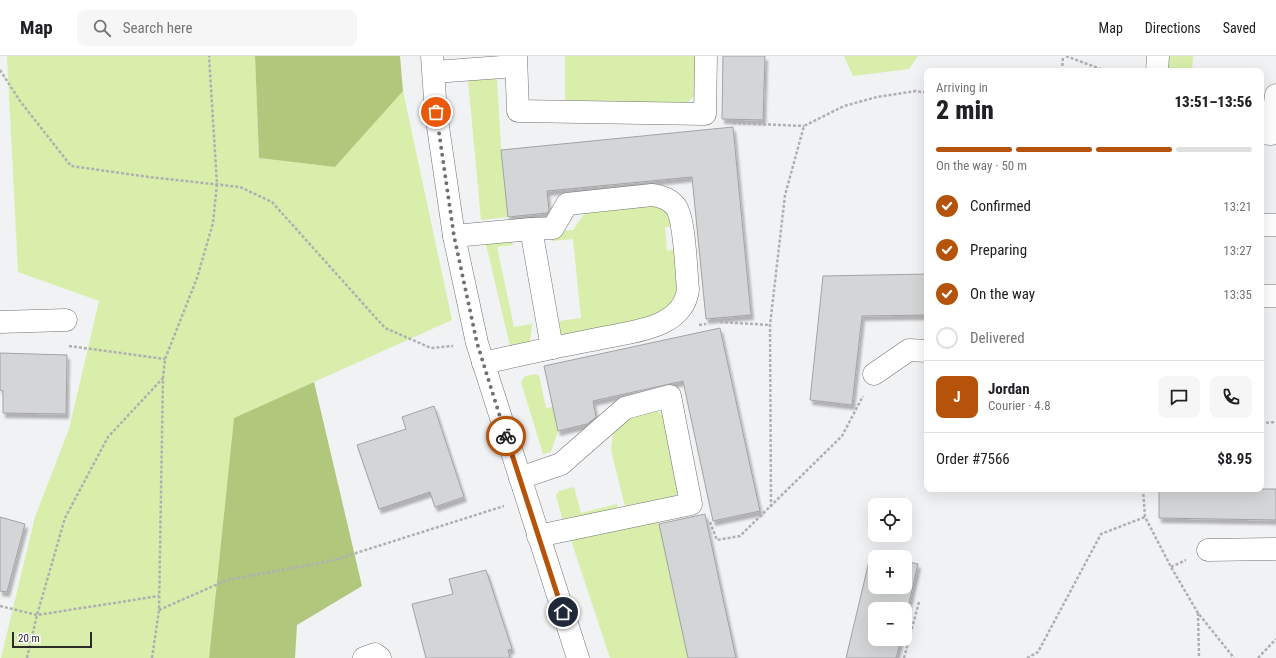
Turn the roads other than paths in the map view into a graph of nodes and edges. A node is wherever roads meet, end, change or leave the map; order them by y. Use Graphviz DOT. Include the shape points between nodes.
graph roads {
  1 [pos="706,56"];
  2 [pos="1158,56"];
  3 [pos="516,61"];
  4 [pos="433,64"];
  5 [pos="1157,68"];
  6 [pos="1276,95"];
  7 [pos="1264,133"];
  8 [pos="1264,225"];
  9 [pos="1276,225"];
  10 [pos="531,229"];
  11 [pos="454,236"];
  12 [pos="1264,296"];
  13 [pos="1276,296"];
  14 [pos="66,320"];
  15 [pos="0,322"];
  16 [pos="552,348"];
  17 [pos="924,352"];
  18 [pos="480,353"];
  19 [pos="874,374"];
  20 [pos="520,478"];
  21 [pos="538,536"];
  22 [pos="1276,549"];
  23 [pos="1208,550"];
  24 [pos="364,658"];
  25 [pos="380,658"];
  26 [pos="578,658"];
  1 -- 3 [label="street" via="705,114 518,111"];
  2 -- 5 [label="street"];
  3 -- 4 [label="street"];
  4 -- 11 [label="street" via="436,112"];
  6 -- 7 [label="street" via="1271,134"];
  8 -- 9 [label="street"];
  10 -- 11 [label="street"];
  10 -- 16 [label="street"];
  10 -- 16 [label="street" via="553,228 567,204 652,195 660,196 672,203 677,208 682,222 688,289 684,305 678,312 650,328"];
  11 -- 18 [label="street"];
  12 -- 13 [label="street"];
  14 -- 15 [label="street"];
  16 -- 18 [label="street"];
  17 -- 19 [label="street" via="909,350"];
  18 -- 20 [label="street"];
  20 -- 21 [label="street"];
  20 -- 21 [label="street" via="561,464 624,408 670,396 692,504"];
  21 -- 26 [label="street"];
  22 -- 23 [label="street"];
  24 -- 25 [label="street" via="376,654"];
}
